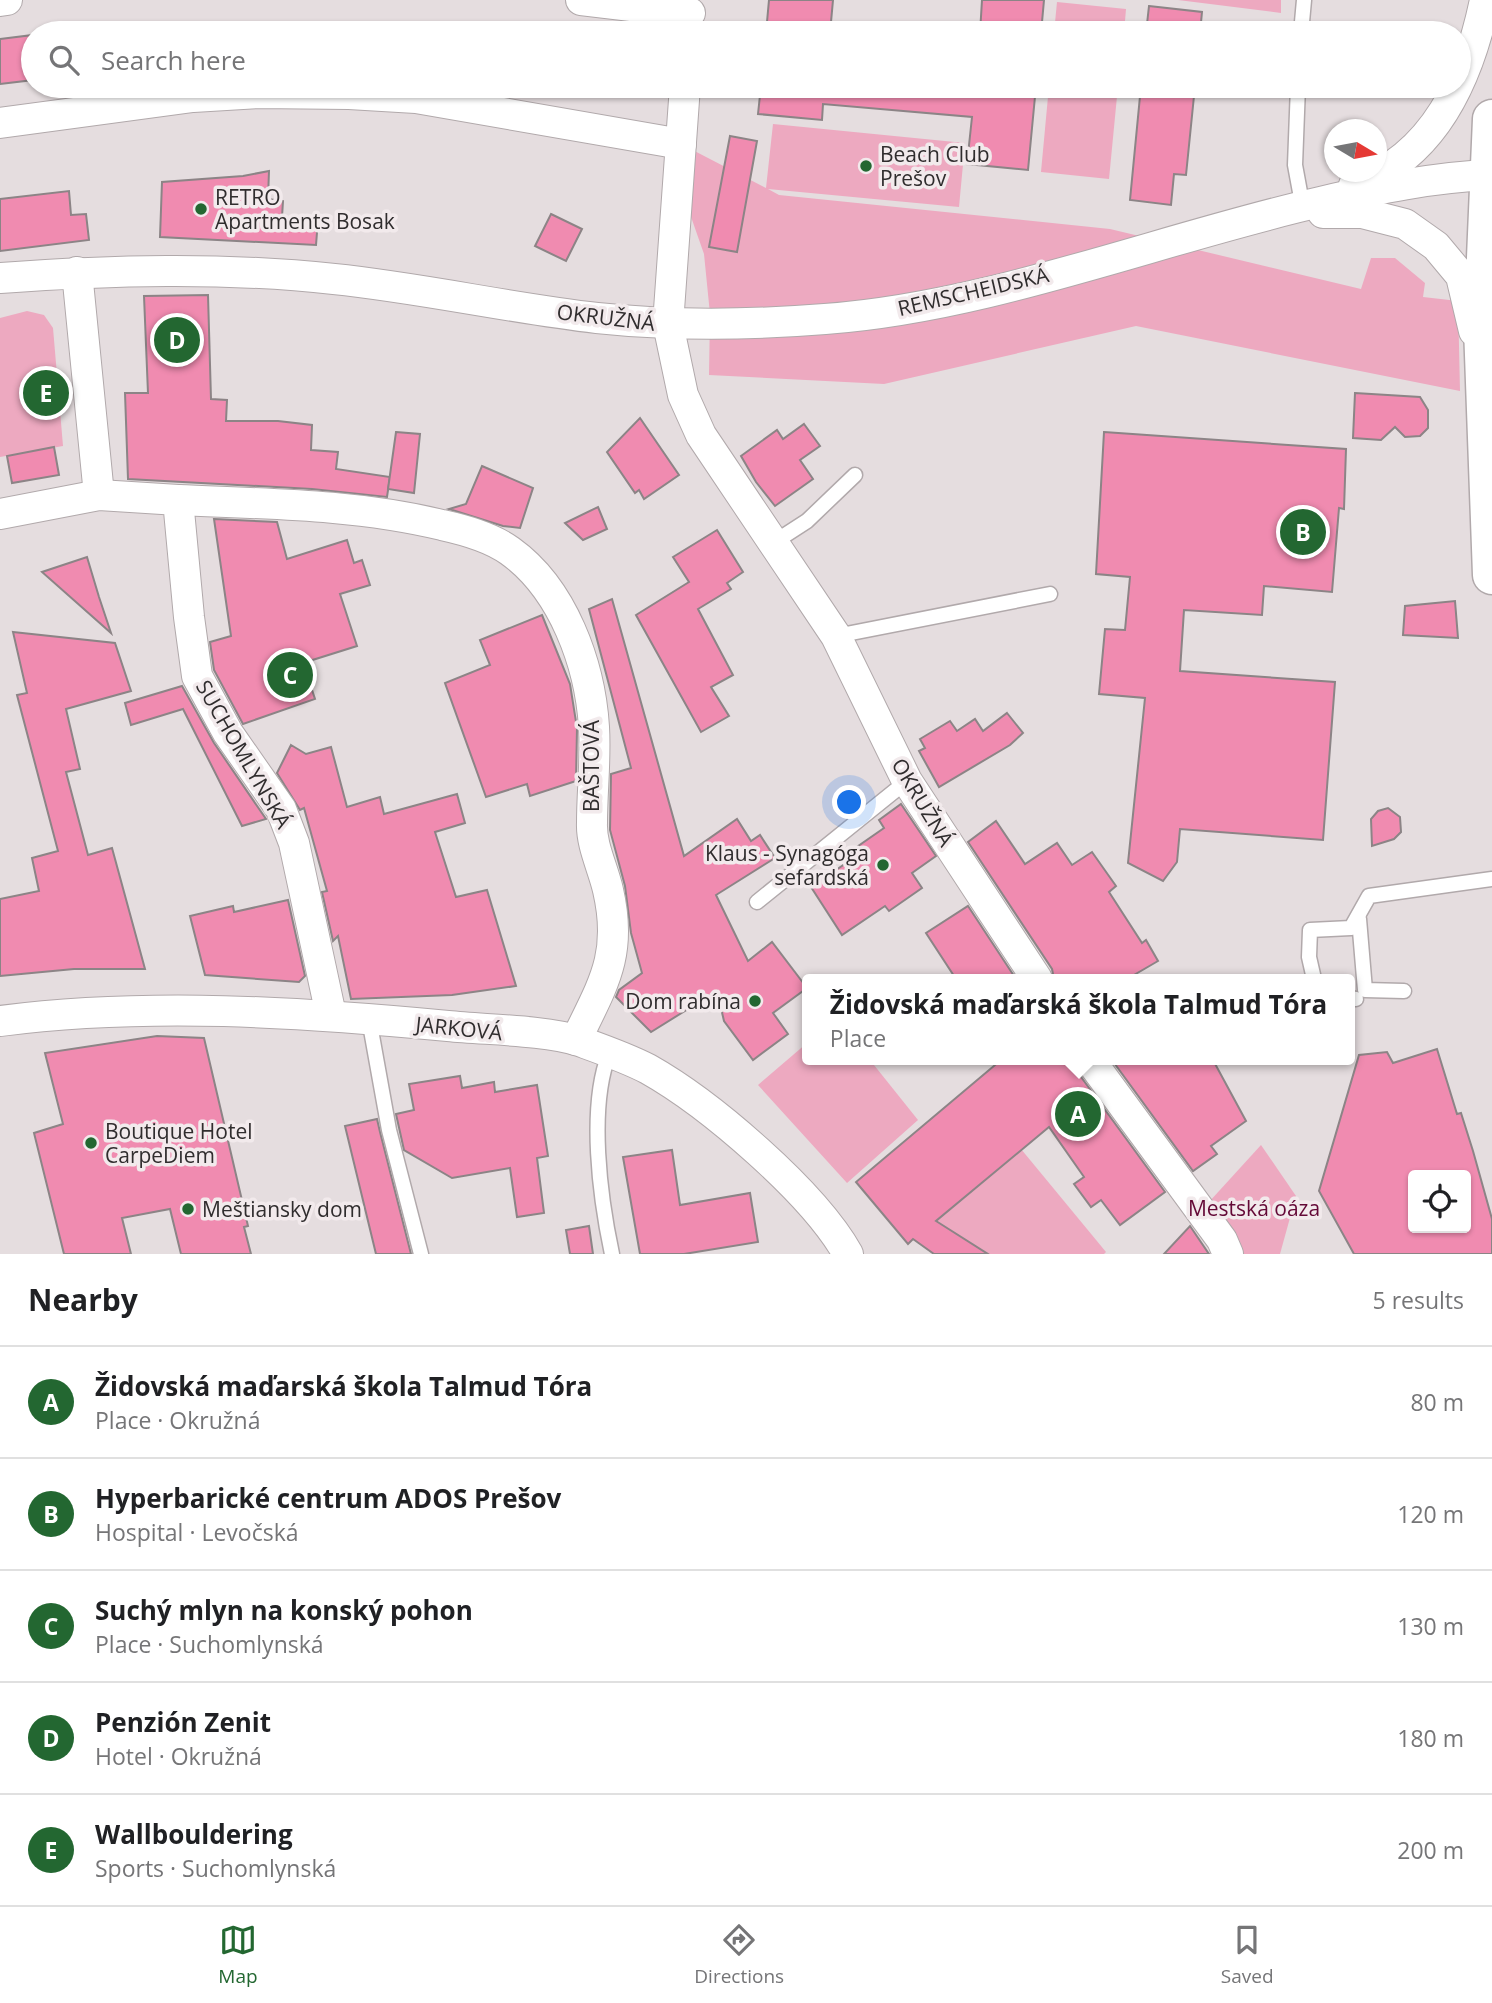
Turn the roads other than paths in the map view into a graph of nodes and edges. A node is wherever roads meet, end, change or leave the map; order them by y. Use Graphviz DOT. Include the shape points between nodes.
graph roads {
  1 [pos="7,0"];
  2 [pos="581,0"];
  3 [pos="1304,0"];
  4 [pos="1485,0"];
  5 [pos="0,1"];
  6 [pos="640,4"];
  7 [pos="690,15"];
  8 [pos="1302,21"];
  9 [pos="1471,54"];
  10 [pos="186,98"];
  11 [pos="416,98"];
  12 [pos="684,98"];
  13 [pos="1298,98"];
  14 [pos="1453,98"];
  15 [pos="1492,119"];
  16 [pos="0,123"];
  17 [pos="681,144"];
  18 [pos="1490,176"];
  19 [pos="1303,203"];
  20 [pos="1271,214"];
  21 [pos="77,272"];
  22 [pos="0,278"];
  23 [pos="668,324"];
  24 [pos="1485,386"];
  25 [pos="855,475"];
  26 [pos="99,495"];
  27 [pos="178,500"];
  28 [pos="0,514"];
  29 [pos="774,543"];
  30 [pos="1492,575"];
  31 [pos="1050,594"];
  32 [pos="836,636"];
  33 [pos="907,781"];
  34 [pos="1492,879"];
  35 [pos="757,902"];
  36 [pos="1359,919"];
  37 [pos="1034,974"];
  38 [pos="1313,974"];
  39 [pos="1404,991"];
  40 [pos="331,1015"];
  41 [pos="369,1019"];
  42 [pos="0,1021"];
  43 [pos="576,1040"];
  44 [pos="609,1054"];
  45 [pos="1094,1065"];
  46 [pos="851,1252"];
  47 [pos="421,1254"];
  48 [pos="612,1254"];
  49 [pos="1228,1254"];
  1 -- 5 [label="street"];
  2 -- 6 [label="street"];
  3 -- 8 [label="lane"];
  4 -- 9 [label="street, REMSCHEIDSKÁ"];
  6 -- 7 [label="street"];
  10 -- 16 [label="street"];
  11 -- 17 [label="street"];
  12 -- 17 [label="street"];
  13 -- 19 [label="lane" via="1295,177"];
  14 -- 19 [label="street, REMSCHEIDSKÁ" via="1418,146 1370,179"];
  15 -- 18 [label="main road"];
  17 -- 23 [label="street"];
  18 -- 20 [label="street, REMSCHEIDSKÁ" via="1438,178"];
  18 -- 24 [label="main road"];
  19 -- 20 [label="street, REMSCHEIDSKÁ"];
  20 -- 23 [label="street, REMSCHEIDSKÁ" via="937,303 817,320"];
  20 -- 24 [label="street, REMSCHEIDSKÁ" via="1362,213 1405,224 1436,246 1461,276"];
  21 -- 22 [label="street, OKRUŽNÁ"];
  21 -- 23 [label="street, OKRUŽNÁ" via="208,270 334,279 597,318"];
  21 -- 26 [label="street"];
  23 -- 29 [label="street, OKRUŽNÁ" via="683,396 701,435"];
  24 -- 30 [label="main road"];
  25 -- 29 [label="lane" via="807,521"];
  26 -- 27 [label="street"];
  26 -- 28 [label="street"];
  27 -- 40 [label="street, SUCHOMLYNSKÁ" via="198,676 228,733 281,809 294,843"];
  27 -- 43 [label="street, BAŠTOVÁ" via="341,507 405,516 469,531 509,549 540,576 563,615 584,671 594,727 592,831 614,929 610,968"];
  29 -- 32 [label="street, OKRUŽNÁ"];
  31 -- 32 [label="lane"];
  32 -- 33 [label="street, OKRUŽNÁ"];
  33 -- 35 [label="lane"];
  33 -- 37 [label="street, OKRUŽNÁ"];
  34 -- 36 [label="lane" via="1369,896"];
  36 -- 38 [label="lane" via="1351,928 1310,930"];
  36 -- 39 [label="lane" via="1365,990"];
  40 -- 41 [label="street, JARKOVÁ"];
  40 -- 42 [label="street, JARKOVÁ" via="153,1009"];
  41 -- 43 [label="street, JARKOVÁ"];
  41 -- 47 [label="lane" via="389,1130"];
  43 -- 44 [label="street, JARKOVÁ"];
  44 -- 46 [label="street, JARKOVÁ" via="676,1087 730,1130 793,1183"];
  44 -- 48 [label="lane" via="601,1076 600,1158"];
  45 -- 49 [label="street"];
}
